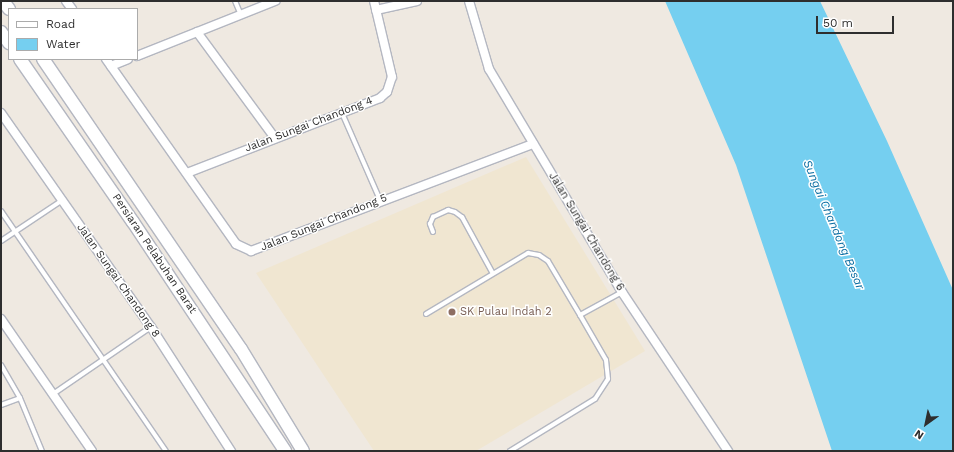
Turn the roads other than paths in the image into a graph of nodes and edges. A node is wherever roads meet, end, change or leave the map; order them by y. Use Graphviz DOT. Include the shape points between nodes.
graph roads {
  1 [pos="235,1"];
  2 [pos="275,1"];
  3 [pos="374,1"];
  4 [pos="417,1"];
  5 [pos="469,1"];
  6 [pos="376,10"];
  7 [pos="241,15"];
  8 [pos="1,32"];
  9 [pos="197,32"];
  10 [pos="8,42"];
  11 [pos="138,56"];
  12 [pos="21,60"];
  13 [pos="44,60"];
  14 [pos="122,60"];
  15 [pos="109,62"];
  16 [pos="342,112"];
  17 [pos="2,116"];
  18 [pos="275,138"];
  19 [pos="533,144"];
  20 [pos="187,172"];
  21 [pos="380,200"];
  22 [pos="61,201"];
  23 [pos="1,211"];
  24 [pos="149,213"];
  25 [pos="133,222"];
  26 [pos="15,232"];
  27 [pos="433,232"];
  28 [pos="1,241"];
  29 [pos="492,272"];
  30 [pos="622,292"];
  31 [pos="426,314"];
  32 [pos="580,315"];
  33 [pos="1,319"];
  34 [pos="151,327"];
  35 [pos="103,360"];
  36 [pos="1,365"];
  37 [pos="53,394"];
  38 [pos="20,398"];
  39 [pos="1,405"];
  40 [pos="89,450"];
  41 [pos="42,451"];
  42 [pos="166,451"];
  43 [pos="231,451"];
  44 [pos="285,451"];
  45 [pos="303,451"];
  46 [pos="510,451"];
  47 [pos="728,451"];
  1 -- 7 [label="lane"];
  2 -- 7 [label="street"];
  3 -- 6 [label="street, Jalan Sungai Chandong 4"];
  4 -- 6 [label="street"];
  5 -- 19 [label="street, Jalan Sungai Chandong 6" via="489,69"];
  6 -- 16 [label="street, Jalan Sungai Chandong 4" via="392,77 387,92 380,98"];
  7 -- 9 [label="street"];
  8 -- 10 [label="street"];
  9 -- 11 [label="street"];
  9 -- 18 [label="street"];
  12 -- 25 [label="street, Persiaran Pelabuhan Barat"];
  13 -- 24 [label="street, Persiaran Pelabuhan Barat"];
  14 -- 15 [label="street"];
  15 -- 20 [label="street, Jalan Sungai Chandong 5"];
  16 -- 18 [label="street, Jalan Sungai Chandong 4"];
  16 -- 21 [label="lane"];
  17 -- 22 [label="street, Jalan Sungai Chandong 8"];
  18 -- 20 [label="street, Jalan Sungai Chandong 4"];
  19 -- 21 [label="street, Jalan Sungai Chandong 5"];
  19 -- 30 [label="street, Jalan Sungai Chandong 6"];
  20 -- 21 [label="street, Jalan Sungai Chandong 5" via="236,244 251,251"];
  22 -- 26 [label="lane"];
  22 -- 34 [label="street, Jalan Sungai Chandong 8"];
  23 -- 26 [label="lane"];
  24 -- 25 [label="street" via="145,219"];
  24 -- 45 [label="street, Persiaran Pelabuhan Barat" via="240,349"];
  25 -- 44 [label="street, Persiaran Pelabuhan Barat"];
  26 -- 28 [label="lane"];
  26 -- 35 [label="lane"];
  27 -- 29 [label="lane" via="430,224 433,217 448,210 455,212 462,217"];
  29 -- 31 [label="lane"];
  29 -- 32 [label="lane" via="528,253 539,255 548,261"];
  30 -- 32 [label="lane"];
  30 -- 47 [label="street, Jalan Sungai Chandong 6"];
  32 -- 46 [label="lane" via="606,360 608,380 595,400"];
  33 -- 37 [label="street"];
  34 -- 35 [label="lane"];
  34 -- 43 [label="street, Jalan Sungai Chandong 8"];
  35 -- 37 [label="lane"];
  35 -- 42 [label="lane"];
  36 -- 38 [label="lane"];
  37 -- 40 [label="street"];
  38 -- 39 [label="lane"];
  38 -- 41 [label="lane"];
}
